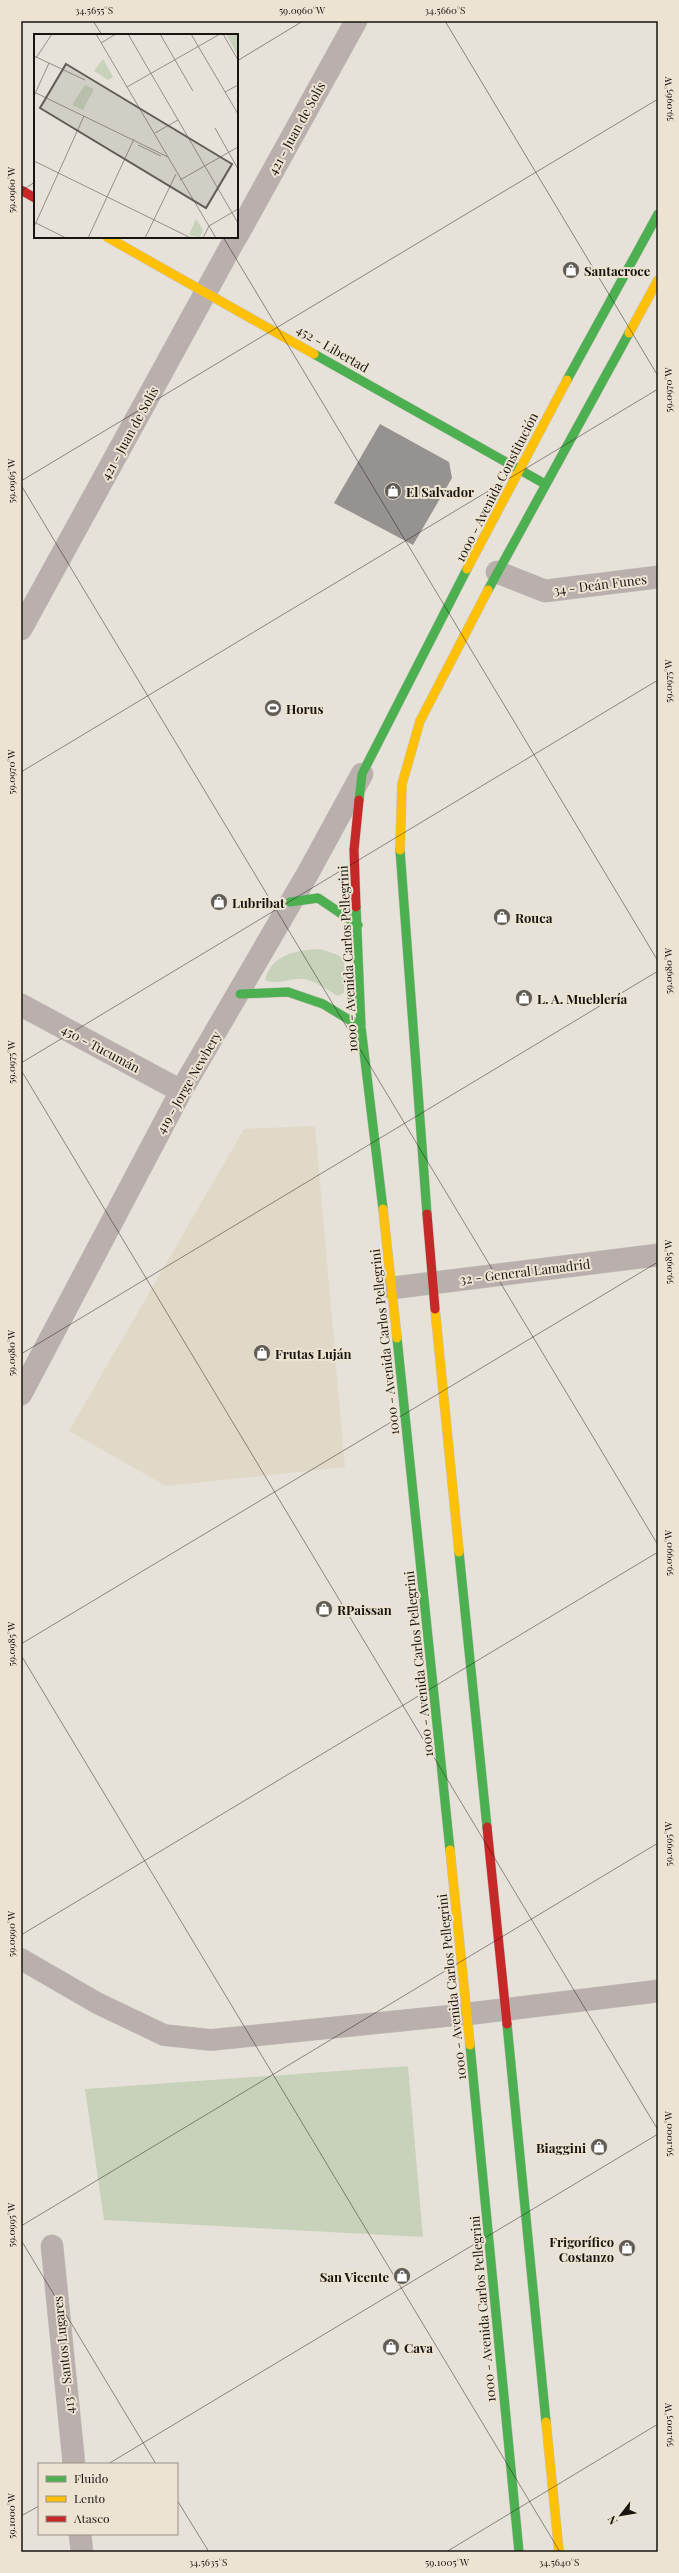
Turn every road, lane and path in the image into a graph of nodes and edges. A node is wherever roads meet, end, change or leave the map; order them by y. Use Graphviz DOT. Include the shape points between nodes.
graph roads {
  1 [pos="356,21"];
  2 [pos="21,190"];
  3 [pos="34,197"];
  4 [pos="658,214"];
  5 [pos="238,234"];
  6 [pos="109,238"];
  7 [pos="236,238"];
  8 [pos="658,280"];
  9 [pos="206,292"];
  10 [pos="518,469"];
  11 [pos="545,484"];
  12 [pos="497,572"];
  13 [pos="658,577"];
  14 [pos="21,629"];
  15 [pos="362,774"];
  16 [pos="290,902"];
  17 [pos="358,925"];
  18 [pos="240,994"];
  19 [pos="21,1004"];
  20 [pos="361,1027"];
  21 [pos="181,1092"];
  22 [pos="658,1255"];
  23 [pos="432,1283"];
  24 [pos="392,1288"];
  25 [pos="21,1394"];
  26 [pos="21,1959"];
  27 [pos="658,1991"];
  28 [pos="506,2009"];
  29 [pos="467,2014"];
  30 [pos="52,2246"];
  31 [pos="74,2463"];
  32 [pos="80,2535"];
  33 [pos="82,2552"];
  34 [pos="519,2552"];
  35 [pos="559,2552"];
  1 -- 5 [label="street, 421 - Juan de Solís"];
  2 -- 3 [label="main road"];
  4 -- 10 [label="main road, 1000 - Avenida Constitución"];
  6 -- 9 [label="main road, 452 - Libertad"];
  7 -- 9 [label="street, 421 - Juan de Solís"];
  8 -- 11 [label="main road"];
  9 -- 10 [label="main road, 452 - Libertad"];
  9 -- 14 [label="street, 421 - Juan de Solís"];
  10 -- 11 [label="main road, 452 - Libertad"];
  10 -- 15 [label="main road, 1000 - Avenida Constitución"];
  11 -- 12 [label="main road"];
  12 -- 13 [label="street, 34 - Deán Funes" via="545,591"];
  12 -- 23 [label="main road" via="420,721 402,784 399,865"];
  15 -- 16 [label="street, 419 - Jorge Newbery"];
  15 -- 17 [label="main road, 1000 - Avenida Carlos Pellegrini" via="354,850"];
  16 -- 17 [label="main road" via="318,898"];
  16 -- 18 [label="street, 419 - Jorge Newbery"];
  17 -- 20 [label="main road, 1000 - Avenida Carlos Pellegrini"];
  18 -- 20 [label="main road" via="288,992 323,1004"];
  18 -- 21 [label="street, 419 - Jorge Newbery"];
  19 -- 21 [label="street, 450 - Tucumán"];
  20 -- 24 [label="main road, 1000 - Avenida Carlos Pellegrini"];
  21 -- 25 [label="street, 419 - Jorge Newbery"];
  22 -- 23 [label="street, 32 - General Lamadrid"];
  23 -- 24 [label="street, 32 - General Lamadrid"];
  23 -- 28 [label="main road"];
  24 -- 29 [label="main road, 1000 - Avenida Carlos Pellegrini"];
  26 -- 29 [label="lane" via="97,2003 164,2035 211,2040"];
  27 -- 28 [label="street"];
  28 -- 29 [label="street"];
  28 -- 35 [label="main road"];
  29 -- 34 [label="main road, 1000 - Avenida Carlos Pellegrini"];
  30 -- 31 [label="street, 413 - Santos Lugares"];
  32 -- 33 [label="street"];
}
